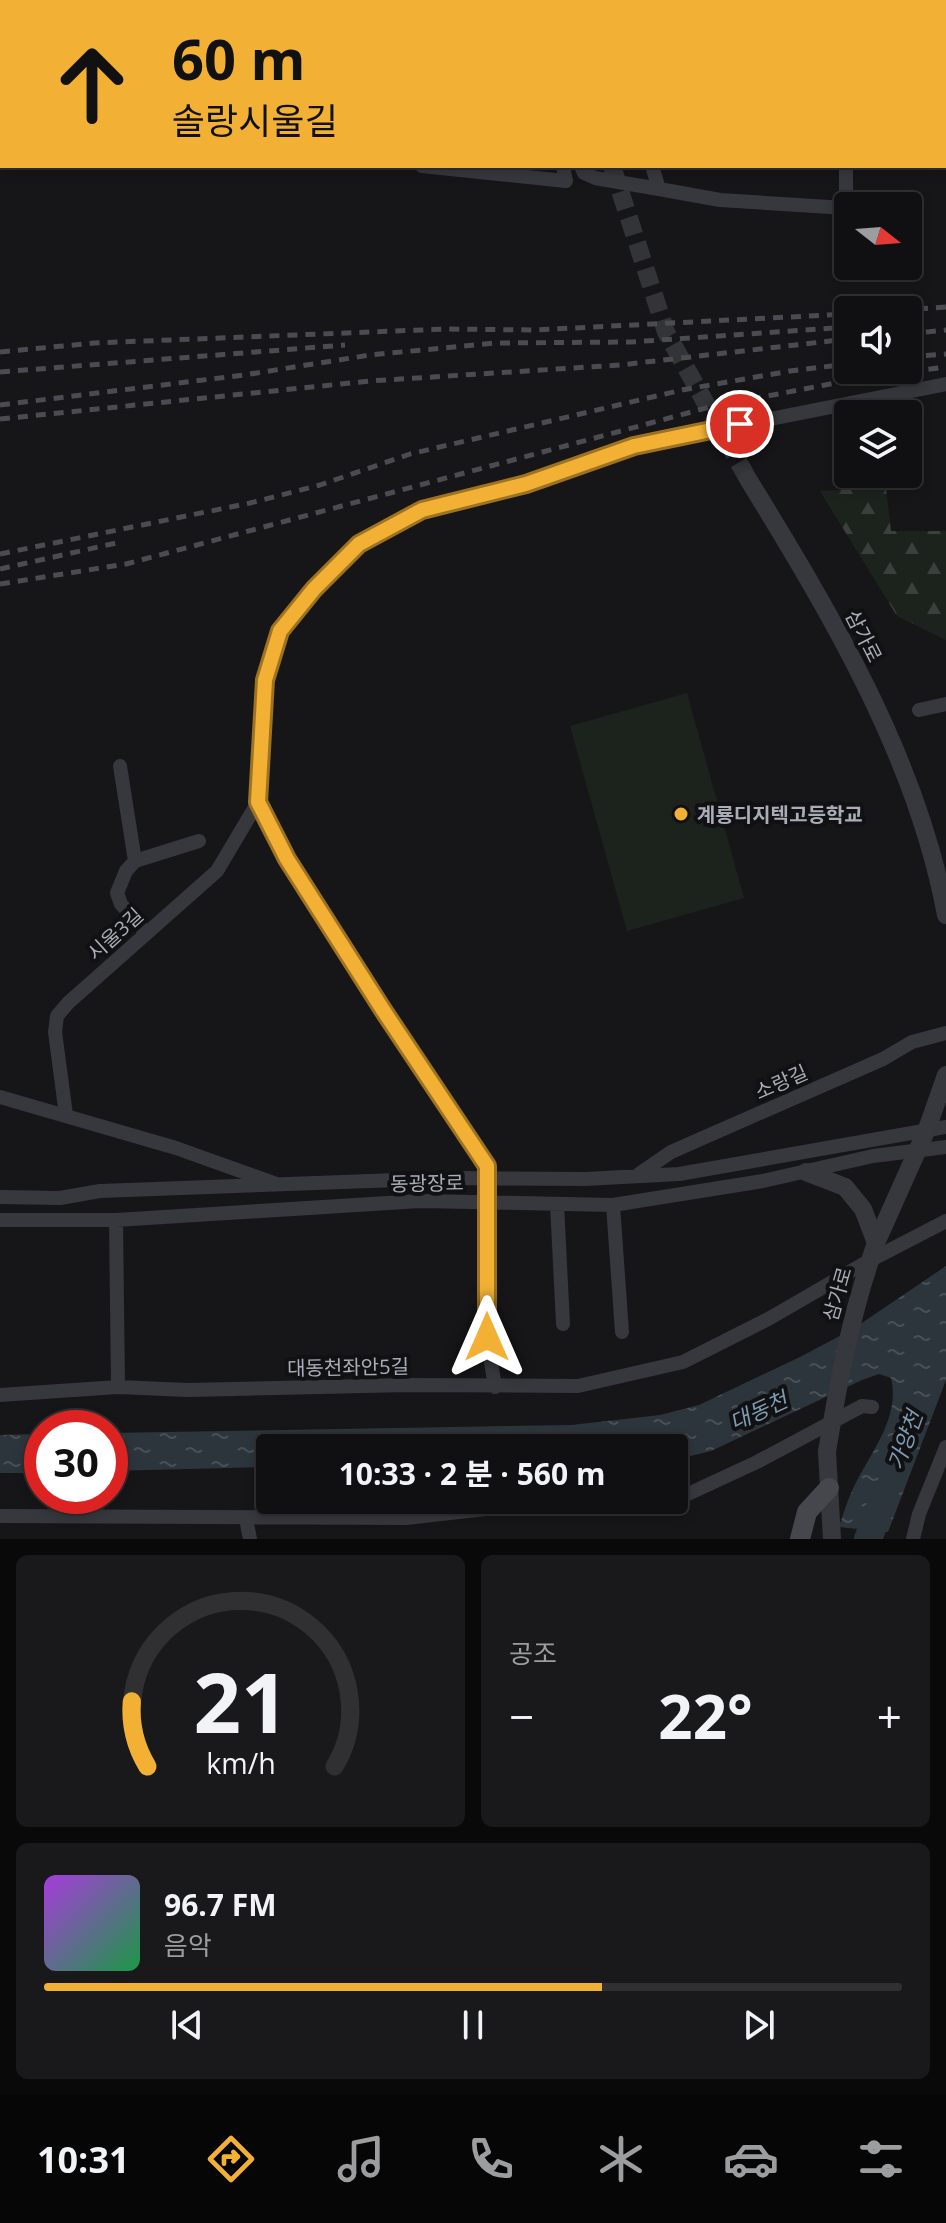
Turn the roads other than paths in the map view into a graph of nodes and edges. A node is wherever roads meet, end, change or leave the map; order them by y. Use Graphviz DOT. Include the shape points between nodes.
graph roads {
  1 [pos="441,168"];
  2 [pos="563,168"];
  3 [pos="582,168"];
  4 [pos="653,168"];
  5 [pos="846,168"];
  6 [pos="659,189"];
  7 [pos="846,192"];
  8 [pos="834,207"];
  9 [pos="946,385"];
  10 [pos="748,479"];
  11 [pos="946,704"];
  12 [pos="919,710"];
  13 [pos="120,766"];
  14 [pos="258,802"];
  15 [pos="199,841"];
  16 [pos="135,861"];
  17 [pos="946,915"];
  18 [pos="146,933"];
  19 [pos="946,1033"];
  20 [pos="946,1075"];
  21 [pos="0,1097"];
  22 [pos="66,1115"];
  23 [pos="946,1127"];
  24 [pos="927,1129"];
  25 [pos="946,1147"];
  26 [pos="918,1150"];
  27 [pos="806,1172"];
  28 [pos="637,1176"];
  29 [pos="488,1180"];
  30 [pos="282,1186"];
  31 [pos="0,1197"];
  32 [pos="487,1202"];
  33 [pos="557,1204"];
  34 [pos="613,1205"];
  35 [pos="0,1220"];
  36 [pos="116,1220"];
  37 [pos="946,1221"];
  38 [pos="876,1243"];
  39 [pos="563,1324"];
  40 [pos="622,1332"];
  41 [pos="118,1387"];
  42 [pos="495,1387"];
  43 [pos="0,1395"];
  44 [pos="872,1407"];
  45 [pos="946,1447"];
  46 [pos="829,1488"];
  47 [pos="688,1494"];
  48 [pos="441,1514"];
  49 [pos="0,1516"];
  50 [pos="246,1519"];
  51 [pos="250,1539"];
  52 [pos="800,1539"];
  53 [pos="832,1539"];
  54 [pos="913,1539"];
  1 -- 2 [label="street" via="566,181"];
  3 -- 6 [label="street, bridge" via="595,178"];
  4 -- 6 [label="street"];
  5 -- 7 [label="street"];
  6 -- 8 [label="street" via="720,200"];
  9 -- 14 [label="street" via="634,446 526,484 422,510 359,544 280,631 265,680"];
  10 -- 17 [label="street, 삼가로" via="818,593 887,730 932,855"];
  11 -- 12 [label="street"];
  13 -- 16 [label="street"];
  14 -- 18 [label="street, 시울3길" via="217,871"];
  14 -- 29 [label="street" via="287,859 487,1166"];
  15 -- 16 [label="street"];
  16 -- 18 [label="street" via="117,893"];
  18 -- 22 [label="street, 시울3길" via="57,1016"];
  19 -- 28 [label="street, 소랑길" via="912,1042 671,1152"];
  20 -- 24 [label="street, 삼가로"];
  21 -- 22 [label="street"];
  22 -- 30 [label="street"];
  23 -- 24 [label="street, 동광장로"];
  24 -- 26 [label="street, 삼가로"];
  24 -- 28 [label="street, 동광장로" via="679,1174"];
  25 -- 26 [label="street, 동광장로"];
  26 -- 27 [label="street, 동광장로"];
  26 -- 38 [label="street, 삼가로"];
  27 -- 34 [label="street, 동광장로"];
  27 -- 38 [label="street" via="845,1187 863,1209"];
  28 -- 29 [label="street, 동광장로"];
  29 -- 30 [label="street, 동광장로"];
  29 -- 32 [label="street"];
  30 -- 31 [label="street, 동광장로"];
  32 -- 33 [label="street, 동광장로"];
  32 -- 36 [label="street, 동광장로" via="420,1201"];
  32 -- 42 [label="street" via="487,1337"];
  33 -- 34 [label="street, 동광장로"];
  33 -- 39 [label="street"];
  34 -- 40 [label="street"];
  35 -- 36 [label="street, 동광장로"];
  36 -- 41 [label="street"];
  37 -- 42 [label="street, 대동천좌안5길" via="683,1362 578,1386"];
  38 -- 46 [label="street, 삼가로, bridge" via="843,1356 827,1452"];
  41 -- 42 [label="street, 대동천좌안5길"];
  41 -- 43 [label="street, 대동천좌안5길"];
  44 -- 47 [label="street" via="862,1406"];
  45 -- 54 [label="street"];
  46 -- 52 [label="main road" via="807,1512"];
  46 -- 53 [label="street, 삼가로"];
  48 -- 50 [label="street"];
  49 -- 50 [label="street"];
  50 -- 51 [label="street"];
}
